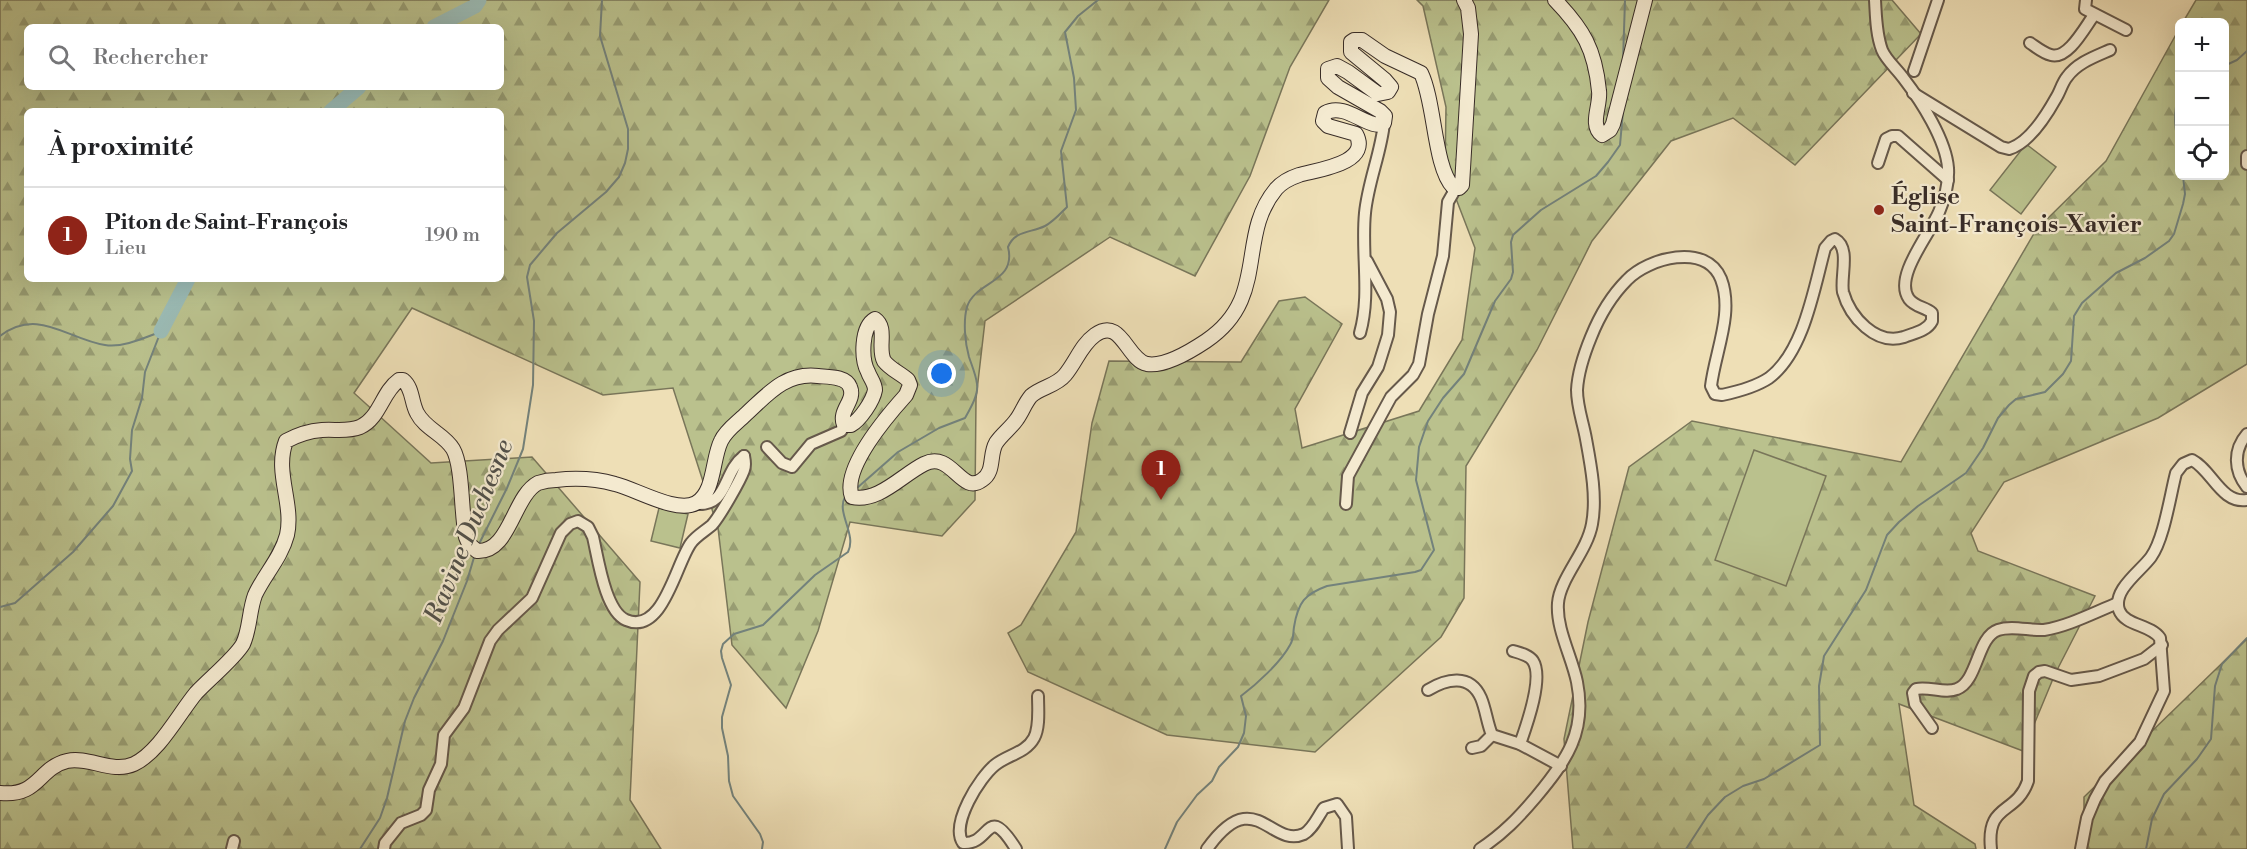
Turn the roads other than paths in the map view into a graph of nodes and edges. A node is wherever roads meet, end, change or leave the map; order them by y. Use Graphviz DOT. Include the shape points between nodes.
graph roads {
  1 [pos="1464,0"];
  2 [pos="1555,0"];
  3 [pos="1645,0"];
  4 [pos="1875,0"];
  5 [pos="1938,0"];
  6 [pos="2086,0"];
  7 [pos="2094,15"];
  8 [pos="2126,30"];
  9 [pos="2030,43"];
  10 [pos="2110,50"];
  11 [pos="1914,71"];
  12 [pos="1913,93"];
  13 [pos="1384,123"];
  14 [pos="2247,156"];
  15 [pos="1878,163"];
  16 [pos="2247,164"];
  17 [pos="1948,180"];
  18 [pos="1456,188"];
  19 [pos="1365,255"];
  20 [pos="1360,333"];
  21 [pos="845,425"];
  22 [pos="1350,433"];
  23 [pos="2247,434"];
  24 [pos="767,447"];
  25 [pos="2247,487"];
  26 [pos="2247,500"];
  27 [pos="696,504"];
  28 [pos="1346,504"];
  29 [pos="2118,603"];
  30 [pos="2162,645"];
  31 [pos="1513,651"];
  32 [pos="1428,690"];
  33 [pos="1038,696"];
  34 [pos="1932,728"];
  35 [pos="1492,735"];
  36 [pos="1520,744"];
  37 [pos="1472,748"];
  38 [pos="1561,766"];
  39 [pos="0,793"];
  40 [pos="384,849"];
  41 [pos="1016,849"];
  42 [pos="1207,849"];
  43 [pos="1348,849"];
  44 [pos="1480,849"];
  45 [pos="1991,849"];
  46 [pos="2081,849"];
  1 -- 18 [label="main road" via="1471,27 1470,64 1463,179"];
  2 -- 3 [label="main road" via="1585,35 1598,82 1596,128 1602,135 1613,124"];
  4 -- 12 [label="street" via="1883,53"];
  5 -- 11 [label="street"];
  6 -- 7 [label="street" via="2085,9"];
  7 -- 8 [label="street"];
  7 -- 9 [label="street" via="2061,55 2051,56"];
  10 -- 12 [label="street" via="2076,68 2032,133 2009,149"];
  12 -- 17 [label="street" via="1941,142"];
  13 -- 18 [label="main road" via="1385,116 1380,111 1328,78 1328,69 1336,66 1378,94 1389,92 1386,80 1351,52 1354,40 1362,40 1421,73 1442,169"];
  13 -- 19 [label="street" via="1365,214"];
  13 -- 21 [label="main road" via="1374,125 1360,117 1334,111 1325,113 1323,121 1328,126 1356,134 1356,151 1344,162 1291,178 1276,190 1257,227 1244,294 1227,322 1207,340 1167,361 1149,364 1134,355 1120,335 1109,331 1097,333 1062,378 1030,397 1017,420 997,442 990,470 982,481 967,482 945,463 931,461 881,491 859,499 852,497 849,483 868,443 909,388 908,380 884,360 882,329 875,319 867,328 864,349 874,393 859,418"];
  14 -- 16 [label="street"];
  15 -- 17 [label="street" via="1886,139 1898,136"];
  17 -- 38 [label="street" via="1939,213 1905,282 1910,301 1929,310 1932,321 1927,328 1902,338 1873,333 1853,312 1843,291 1843,250 1835,239 1825,248 1804,321 1784,362 1766,380 1730,394 1715,394 1711,386 1723,331 1725,299 1720,277 1711,265 1695,258 1664,260 1642,267 1612,297 1592,335 1579,376 1578,398 1594,502 1589,537 1558,604 1580,702 1578,723"];
  18 -- 28 [label="street" via="1448,202 1443,256 1419,364 1391,397 1348,476"];
  19 -- 20 [label="street" via="1365,309"];
  19 -- 22 [label="street" via="1385,293 1390,312 1380,360 1364,389"];
  21 -- 24 [label="street" via="811,444 792,467 782,463"];
  21 -- 27 [label="main road" via="843,413 851,397 846,381 801,375 780,383 726,433 706,492"];
  23 -- 25 [label="street" via="2239,445 2236,466"];
  26 -- 29 [label="street" via="2240,501 2225,493 2195,461 2183,464 2176,473 2158,544 2121,593"];
  27 -- 39 [label="main road" via="679,507 612,483 547,481 531,489 497,543 489,550 477,551 469,544 464,529 454,450 420,418 408,385 399,380 361,427 322,430 286,441 281,466 287,496 287,535 256,593 245,638 153,749 137,763 125,767 86,761 57,764 27,790"];
  27 -- 40 [label="street" via="715,501 744,456 744,471 717,519 691,543 664,601 653,615 636,622 626,620 612,607 588,527 578,521 565,528 532,598 490,641 464,708 444,735 441,764 429,790 426,810 401,823"];
  29 -- 30 [label="street" via="2124,618 2156,633"];
  29 -- 34 [label="street" via="2047,629 1996,630 1959,689 1916,688 1915,704"];
  30 -- 45 [label="street" via="2144,659 2099,676 2071,680 2045,671 2034,676 2029,691 2028,781 2022,794 1992,824"];
  30 -- 46 [label="street" via="2164,691 2140,742 2105,781 2095,799"];
  31 -- 36 [label="street" via="1530,657 1536,672"];
  32 -- 35 [label="street" via="1453,680 1471,686 1482,700"];
  33 -- 41 [label="street" via="1033,740 988,771 962,820 963,843 978,840 994,827 1005,831"];
  35 -- 36 [label="street"];
  35 -- 37 [label="street" via="1481,746"];
  36 -- 38 [label="street"];
  38 -- 44 [label="street" via="1511,826"];
  42 -- 43 [label="street" via="1225,827 1242,820 1260,824 1282,837 1299,837 1311,829 1324,808 1337,804 1346,818"];
}
